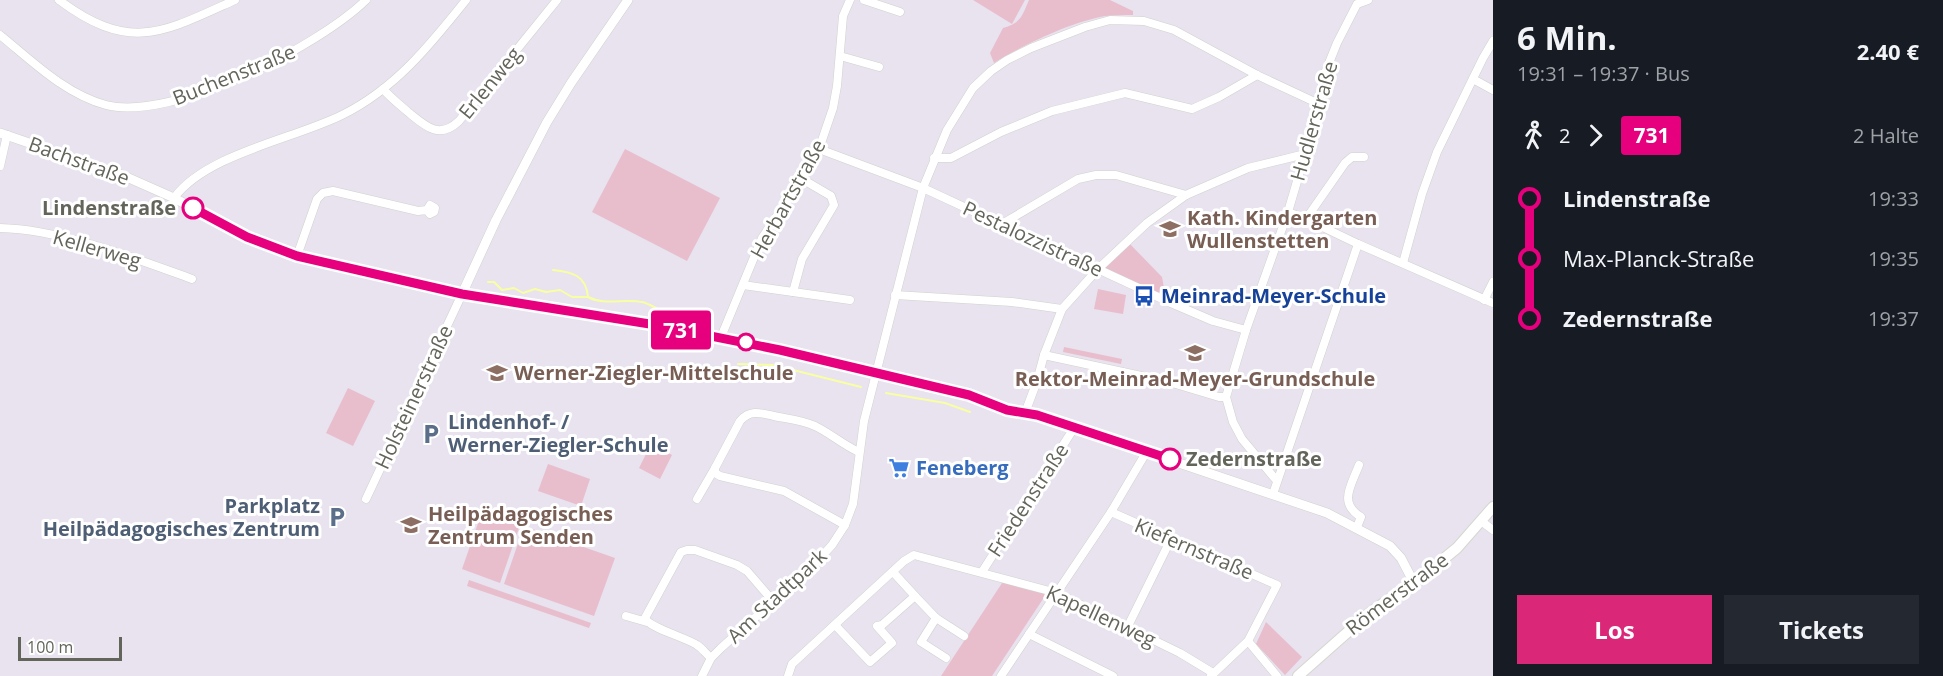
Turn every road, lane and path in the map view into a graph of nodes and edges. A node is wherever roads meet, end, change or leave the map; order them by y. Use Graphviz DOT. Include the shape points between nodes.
graph roads {
  1 [pos="59,0"];
  2 [pos="235,0"];
  3 [pos="366,0"];
  4 [pos="466,0"];
  5 [pos="557,0"];
  6 [pos="628,0"];
  7 [pos="850,0"];
  8 [pos="864,0"];
  9 [pos="1368,0"];
  10 [pos="1358,2"];
  11 [pos="900,12"];
  12 [pos="0,35"];
  13 [pos="1493,41"];
  14 [pos="840,56"];
  15 [pos="879,67"];
  16 [pos="1257,75"];
  17 [pos="1473,79"];
  18 [pos="383,89"];
  19 [pos="1493,90"];
  20 [pos="1317,104"];
  21 [pos="4,134"];
  22 [pos="819,149"];
  23 [pos="1305,154"];
  24 [pos="1364,157"];
  25 [pos="934,158"];
  26 [pos="0,166"];
  27 [pos="802,179"];
  28 [pos="923,188"];
  29 [pos="1186,195"];
  30 [pos="174,198"];
  31 [pos="427,210"];
  32 [pos="1288,212"];
  33 [pos="1306,219"];
  34 [pos="1002,224"];
  35 [pos="0,228"];
  36 [pos="1358,244"];
  37 [pos="297,256"];
  38 [pos="1403,263"];
  39 [pos="1098,269"];
  40 [pos="192,279"];
  41 [pos="1493,282"];
  42 [pos="743,285"];
  43 [pos="793,292"];
  44 [pos="462,294"];
  45 [pos="895,296"];
  46 [pos="850,300"];
  47 [pos="1484,300"];
  48 [pos="1493,303"];
  49 [pos="1062,309"];
  50 [pos="1246,330"];
  51 [pos="721,337"];
  52 [pos="1044,356"];
  53 [pos="876,374"];
  54 [pos="1226,397"];
  55 [pos="1025,413"];
  56 [pos="1074,428"];
  57 [pos="1147,451"];
  58 [pos="859,452"];
  59 [pos="1359,465"];
  60 [pos="715,468"];
  61 [pos="1277,481"];
  62 [pos="1273,494"];
  63 [pos="366,499"];
  64 [pos="697,499"];
  65 [pos="1493,507"];
  66 [pos="1111,512"];
  67 [pos="1481,521"];
  68 [pos="844,525"];
  69 [pos="1357,527"];
  70 [pos="1493,530"];
  71 [pos="1171,539"];
  72 [pos="893,572"];
  73 [pos="982,572"];
  74 [pos="1413,581"];
  75 [pos="1057,592"];
  76 [pos="915,597"];
  77 [pos="773,601"];
  78 [pos="626,616"];
  79 [pos="936,618"];
  80 [pos="647,622"];
  81 [pos="835,624"];
  82 [pos="1127,628"];
  83 [pos="1029,634"];
  84 [pos="964,636"];
  85 [pos="1248,641"];
  86 [pos="711,658"];
  87 [pos="946,658"];
  88 [pos="1212,675"];
  89 [pos="702,676"];
  90 [pos="788,676"];
  91 [pos="1002,676"];
  92 [pos="1113,676"];
  93 [pos="1277,676"];
  94 [pos="1298,676"];
  1 -- 2 [label="street" via="105,28 141,33 175,26"];
  3 -- 12 [label="street, Buchenstraße" via="327,32 276,61 174,102 145,108 107,105 81,94 48,74"];
  4 -- 18 [label="street" via="411,65"];
  5 -- 18 [label="street, Erlenweg" via="459,121 448,129 429,128"];
  6 -- 44 [label="street" via="547,122 495,220"];
  7 -- 14 [label="street, Herbartstraße" via="843,16"];
  8 -- 11 [label="street"];
  9 -- 10 [label="street, Hudlerstraße"];
  10 -- 20 [label="street, Hudlerstraße" via="1325,73"];
  13 -- 17 [label="street"];
  14 -- 15 [label="street"];
  14 -- 22 [label="street, Herbartstraße" via="832,113"];
  16 -- 20 [label="street, Am Stadtpark"];
  16 -- 25 [label="street" via="1192,109 1125,93 1052,111 951,158"];
  16 -- 25 [label="street, Am Stadtpark" via="1174,30 1144,21 1110,20 1031,48 991,71 973,88"];
  17 -- 19 [label="street"];
  17 -- 38 [label="street" via="1437,152"];
  18 -- 30 [label="street" via="342,115 227,160 188,184"];
  20 -- 23 [label="street, Hudlerstraße"];
  21 -- 26 [label="street"];
  21 -- 30 [label="street, Bachstraße" via="106,169"];
  22 -- 27 [label="street, Herbartstraße"];
  22 -- 28 [label="street, Pestalozzistraße"];
  23 -- 29 [label="street" via="1248,168"];
  23 -- 32 [label="street, Hudlerstraße"];
  24 -- 33 [label="street" via="1352,157 1346,162"];
  25 -- 28 [label="street, Am Stadtpark"];
  27 -- 42 [label="street, Herbartstraße" via="762,238"];
  27 -- 43 [label="street" via="831,196 834,205 802,259"];
  28 -- 34 [label="street, Pestalozzistraße"];
  28 -- 45 [label="street, Am Stadtpark"];
  29 -- 34 [label="street" via="1116,175 1096,175 1078,179"];
  29 -- 39 [label="street" via="1147,223"];
  30 -- 37 [label="street, Bachstraße" via="247,237"];
  31 -- 37 [label="street" via="333,191 323,193 317,199"];
  32 -- 33 [label="street"];
  32 -- 50 [label="street, Hudlerstraße"];
  33 -- 36 [label="street"];
  34 -- 39 [label="street, Pestalozzistraße"];
  35 -- 40 [label="street, Kellerweg" via="74,241"];
  36 -- 38 [label="street"];
  36 -- 61 [label="street"];
  37 -- 44 [label="street, Bachstraße"];
  38 -- 47 [label="street"];
  39 -- 49 [label="street"];
  39 -- 50 [label="street, Pestalozzistraße" via="1213,321"];
  41 -- 47 [label="street"];
  42 -- 43 [label="street"];
  42 -- 51 [label="street, Herbartstraße"];
  43 -- 46 [label="street"];
  44 -- 51 [label="street, Bachstraße"];
  44 -- 63 [label="street, Holsteinerstraße"];
  45 -- 49 [label="street" via="1012,302"];
  45 -- 53 [label="street, Am Stadtpark"];
  47 -- 48 [label="street"];
  49 -- 52 [label="street"];
  50 -- 54 [label="street, Hudlerstraße"];
  51 -- 53 [label="street, Bachstraße"];
  52 -- 54 [label="street"];
  52 -- 55 [label="street"];
  53 -- 55 [label="street, Bachstraße" via="969,395"];
  53 -- 58 [label="street, Am Stadtpark"];
  54 -- 61 [label="street" via="1242,439"];
  55 -- 56 [label="street, Bachstraße"];
  56 -- 57 [label="street, Bachstraße"];
  56 -- 73 [label="street, Friedenstraße"];
  57 -- 62 [label="street, Bachstraße"];
  57 -- 66 [label="street"];
  58 -- 60 [label="street" via="812,425 752,412 740,420"];
  58 -- 68 [label="street, Am Stadtpark" via="853,504"];
  59 -- 69 [label="street" via="1347,502 1351,511 1361,517"];
  60 -- 64 [label="street"];
  60 -- 68 [label="street" via="720,476 784,491"];
  61 -- 62 [label="street"];
  62 -- 69 [label="street, Bachstraße"];
  65 -- 67 [label="main road, Römerstraße"];
  66 -- 71 [label="street, Kiefernstraße"];
  66 -- 75 [label="street"];
  67 -- 70 [label="street"];
  67 -- 74 [label="main road, Römerstraße" via="1457,548"];
  68 -- 77 [label="street, Am Stadtpark" via="813,566"];
  69 -- 74 [label="street, Bachstraße" via="1394,550"];
  71 -- 82 [label="street"];
  71 -- 85 [label="street, Kiefernstraße" via="1277,585"];
  72 -- 73 [label="street, Kapellenweg" via="914,555"];
  72 -- 76 [label="street"];
  72 -- 81 [label="street"];
  73 -- 75 [label="street, Kapellenweg"];
  74 -- 94 [label="main road, Römerstraße" via="1367,615"];
  75 -- 82 [label="street, Kapellenweg"];
  75 -- 83 [label="street"];
  76 -- 79 [label="street"];
  76 -- 81 [label="street" via="877,626 892,643 870,662"];
  77 -- 80 [label="street" via="737,565 687,550 675,560 648,609"];
  77 -- 86 [label="street, Am Stadtpark"];
  78 -- 80 [label="street"];
  79 -- 84 [label="street"];
  79 -- 87 [label="street" via="921,642"];
  80 -- 86 [label="street" via="687,639"];
  81 -- 90 [label="street" via="792,664"];
  82 -- 88 [label="street, Kapellenweg" via="1180,653"];
  83 -- 91 [label="street"];
  83 -- 92 [label="street"];
  85 -- 88 [label="street"];
  85 -- 93 [label="street"];
  86 -- 89 [label="street, Am Stadtpark"];
}
